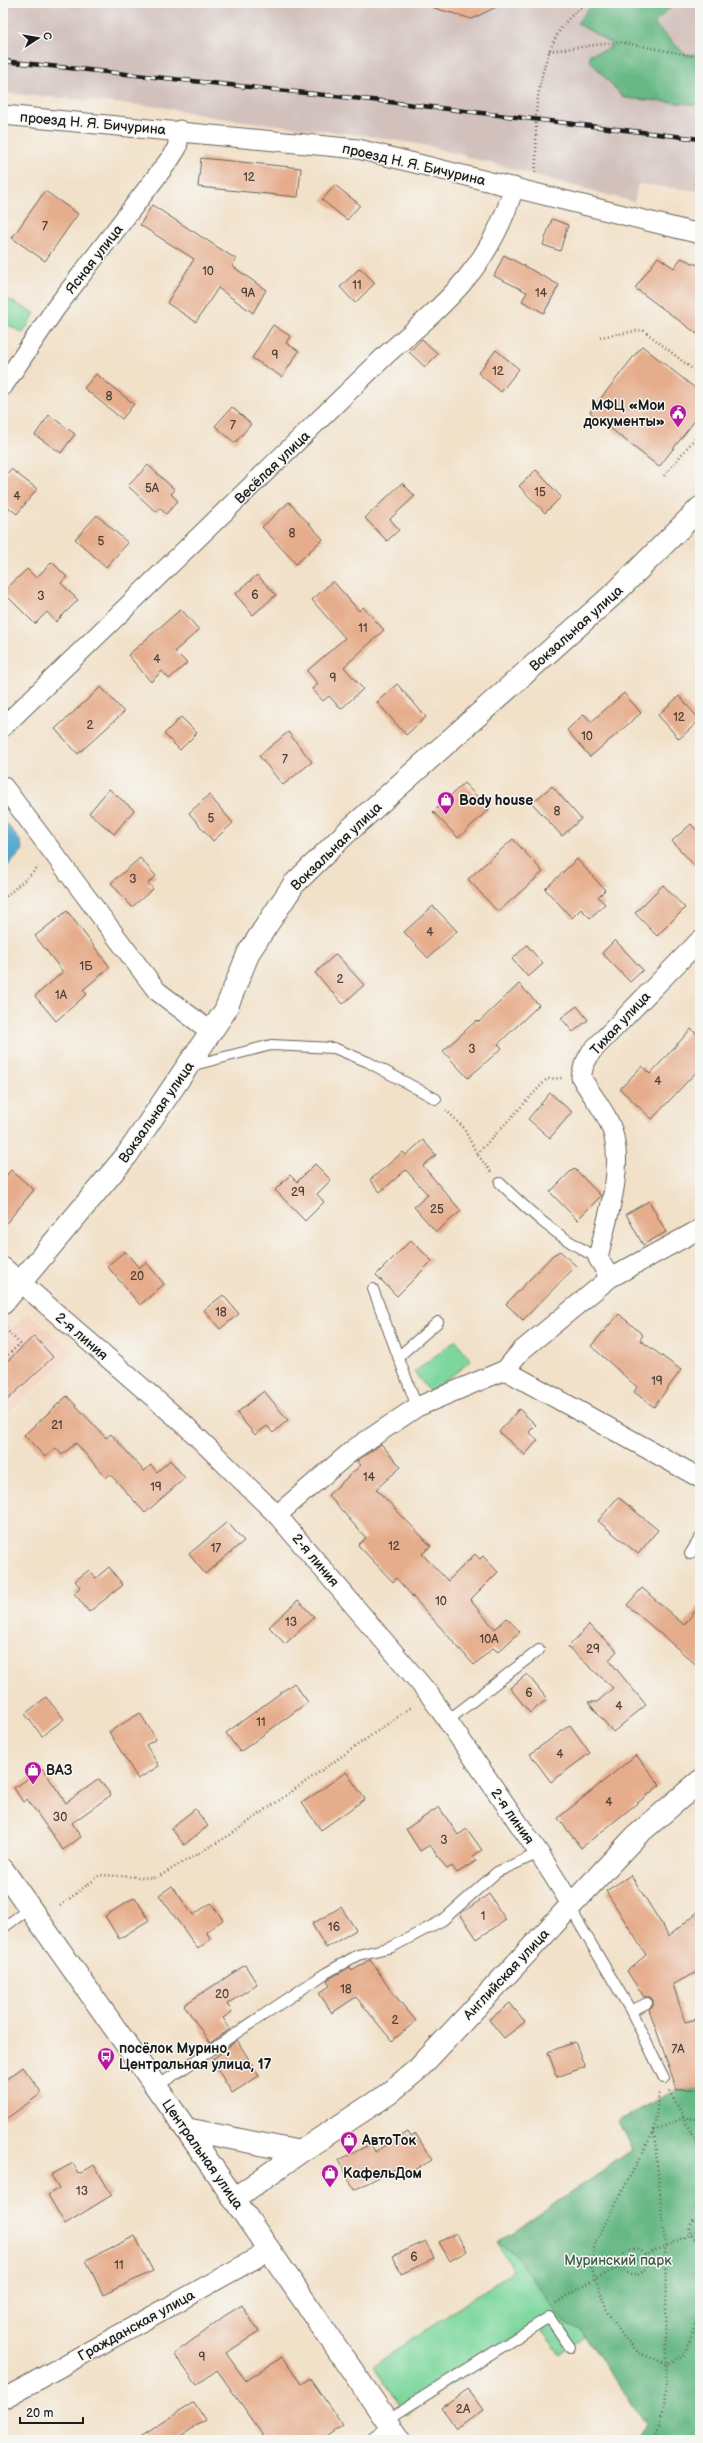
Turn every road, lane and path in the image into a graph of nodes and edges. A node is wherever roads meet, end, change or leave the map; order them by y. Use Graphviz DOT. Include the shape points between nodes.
graph roads {
  1 [pos="588,3"];
  2 [pos="548,51"];
  3 [pos="700,56"];
  4 [pos="3,115"];
  5 [pos="180,130"];
  6 [pos="514,188"];
  7 [pos="532,192"];
  8 [pos="700,234"];
  9 [pos="600,337"];
  10 [pos="700,375"];
  11 [pos="3,386"];
  12 [pos="700,432"];
  13 [pos="699,436"];
  14 [pos="664,476"];
  15 [pos="700,508"];
  16 [pos="3,727"];
  17 [pos="3,786"];
  18 [pos="52,854"];
  19 [pos="3,899"];
  20 [pos="700,940"];
  21 [pos="210,1032"];
  22 [pos="188,1066"];
  23 [pos="581,1077"];
  24 [pos="436,1099"];
  25 [pos="477,1154"];
  26 [pos="500,1183"];
  27 [pos="700,1229"];
  28 [pos="598,1258"];
  29 [pos="3,1267"];
  30 [pos="610,1278"];
  31 [pos="21,1282"];
  32 [pos="373,1289"];
  33 [pos="3,1303"];
  34 [pos="438,1322"];
  35 [pos="3,1326"];
  36 [pos="398,1357"];
  37 [pos="3,1359"];
  38 [pos="505,1370"];
  39 [pos="416,1407"];
  40 [pos="700,1478"];
  41 [pos="277,1515"];
  42 [pos="700,1538"];
  43 [pos="690,1554"];
  44 [pos="539,1650"];
  45 [pos="429,1694"];
  46 [pos="447,1721"];
  47 [pos="700,1781"];
  48 [pos="539,1853"];
  49 [pos="3,1870"];
  50 [pos="571,1904"];
  51 [pos="60,1906"];
  52 [pos="30,1908"];
  53 [pos="3,1928"];
  54 [pos="647,2002"];
  55 [pos="631,2011"];
  56 [pos="664,2078"];
  57 [pos="156,2087"];
  58 [pos="683,2118"];
  59 [pos="700,2119"];
  60 [pos="186,2129"];
  61 [pos="654,2131"];
  62 [pos="700,2151"];
  63 [pos="300,2152"];
  64 [pos="234,2199"];
  65 [pos="700,2216"];
  66 [pos="700,2230"];
  67 [pos="690,2234"];
  68 [pos="700,2241"];
  69 [pos="665,2246"];
  70 [pos="269,2251"];
  71 [pos="645,2255"];
  72 [pos="621,2267"];
  73 [pos="594,2279"];
  74 [pos="700,2312"];
  75 [pos="549,2317"];
  76 [pos="570,2347"];
  77 [pos="667,2364"];
  78 [pos="3,2399"];
  79 [pos="389,2433"];
  80 [pos="654,2440"];
  1 -- 2 [label="path" via="564,24"];
  2 -- 3 [label="path" via="619,42"];
  2 -- 7 [label="path" via="537,104 537,156"];
  4 -- 5 [label="street, проезд Н. Я. Бичурина"];
  5 -- 6 [label="street, проезд Н. Я. Бичурина" via="358,149"];
  5 -- 11 [label="street, Ясная улица" via="177,148 170,159 55,309"];
  6 -- 7 [label="street, проезд Н. Я. Бичурина"];
  6 -- 16 [label="street, Весёлая улица" via="506,213 488,250 468,279 449,300 388,353"];
  7 -- 8 [label="street, проезд Н. Я. Бичурина"];
  9 -- 10 [label="path" via="643,330"];
  12 -- 13 [label="path"];
  13 -- 14 [label="path"];
  15 -- 21 [label="street, Вокзальная улица" via="612,596 346,833 294,884 249,952 225,1011"];
  17 -- 18 [label="street"];
  18 -- 19 [label="path"];
  18 -- 21 [label="street" via="157,991"];
  20 -- 23 [label="street, Тихая улица" via="591,1052"];
  21 -- 22 [label="street, Вокзальная улица"];
  22 -- 24 [label="lane" via="271,1045 334,1048 368,1062"];
  22 -- 31 [label="street, Вокзальная улица" via="127,1155"];
  23 -- 25 [label="path" via="547,1080"];
  23 -- 28 [label="street" via="603,1110 614,1136 616,1170"];
  24 -- 25 [label="path" via="463,1127"];
  25 -- 26 [label="path"];
  26 -- 28 [label="lane" via="538,1220 570,1244"];
  27 -- 30 [label="street"];
  28 -- 30 [label="street"];
  29 -- 31 [label="street, 2-я линия"];
  30 -- 38 [label="street" via="521,1351"];
  31 -- 33 [label="street, Вокзальная улица"];
  31 -- 41 [label="street, 2-я линия" via="184,1424"];
  32 -- 36 [label="lane"];
  34 -- 36 [label="lane"];
  35 -- 37 [label="path" via="20,1344"];
  36 -- 39 [label="lane"];
  38 -- 39 [label="street"];
  38 -- 40 [label="street"];
  39 -- 41 [label="street" via="354,1448"];
  41 -- 45 [label="street, 2-я линия"];
  42 -- 43 [label="lane"];
  44 -- 46 [label="lane"];
  45 -- 46 [label="street, 2-я линия"];
  45 -- 51 [label="path" via="230,1835 163,1874 156,1878 100,1875"];
  46 -- 48 [label="street, 2-я линия"];
  47 -- 50 [label="street, Английская улица" via="636,1836"];
  48 -- 50 [label="street, 2-я линия"];
  48 -- 57 [label="lane" via="497,1872 443,1920 392,1947 358,1955 326,1973"];
  49 -- 52 [label="street, Центральная улица"];
  50 -- 55 [label="lane" via="576,1918"];
  50 -- 63 [label="street, Английская улица" via="418,2069 388,2094"];
  52 -- 53 [label="lane"];
  52 -- 57 [label="street, Центральная улица"];
  54 -- 55 [label="lane"];
  55 -- 56 [label="lane"];
  56 -- 58 [label="path"];
  56 -- 61 [label="path" via="659,2092"];
  57 -- 60 [label="street, Центральная улица"];
  58 -- 59 [label="path"];
  58 -- 61 [label="path"];
  58 -- 62 [label="path"];
  60 -- 63 [label="street"];
  60 -- 64 [label="street, Центральная улица"];
  61 -- 69 [label="path"];
  61 -- 73 [label="path" via="595,2243 591,2266"];
  63 -- 64 [label="street, Английская улица"];
  64 -- 70 [label="street, Центральная улица"];
  65 -- 67 [label="path" via="693,2220 689,2227"];
  66 -- 67 [label="path"];
  67 -- 68 [label="path" via="695,2240"];
  67 -- 69 [label="path"];
  69 -- 71 [label="path"];
  69 -- 77 [label="path"];
  70 -- 78 [label="street, Гражданская улица"];
  70 -- 79 [label="street, Центральная улица"];
  71 -- 72 [label="path"];
  71 -- 72 [label="path" via="639,2250 625,2252 620,2259"];
  71 -- 72 [label="path" via="647,2264 643,2272 635,2276 626,2274"];
  72 -- 73 [label="path"];
  73 -- 75 [label="path" via="551,2306"];
  73 -- 77 [label="path" via="608,2313 623,2336 640,2353"];
  74 -- 77 [label="path" via="684,2355"];
  75 -- 76 [label="lane"];
  75 -- 79 [label="lane"];
  77 -- 80 [label="path" via="664,2409"];
}
